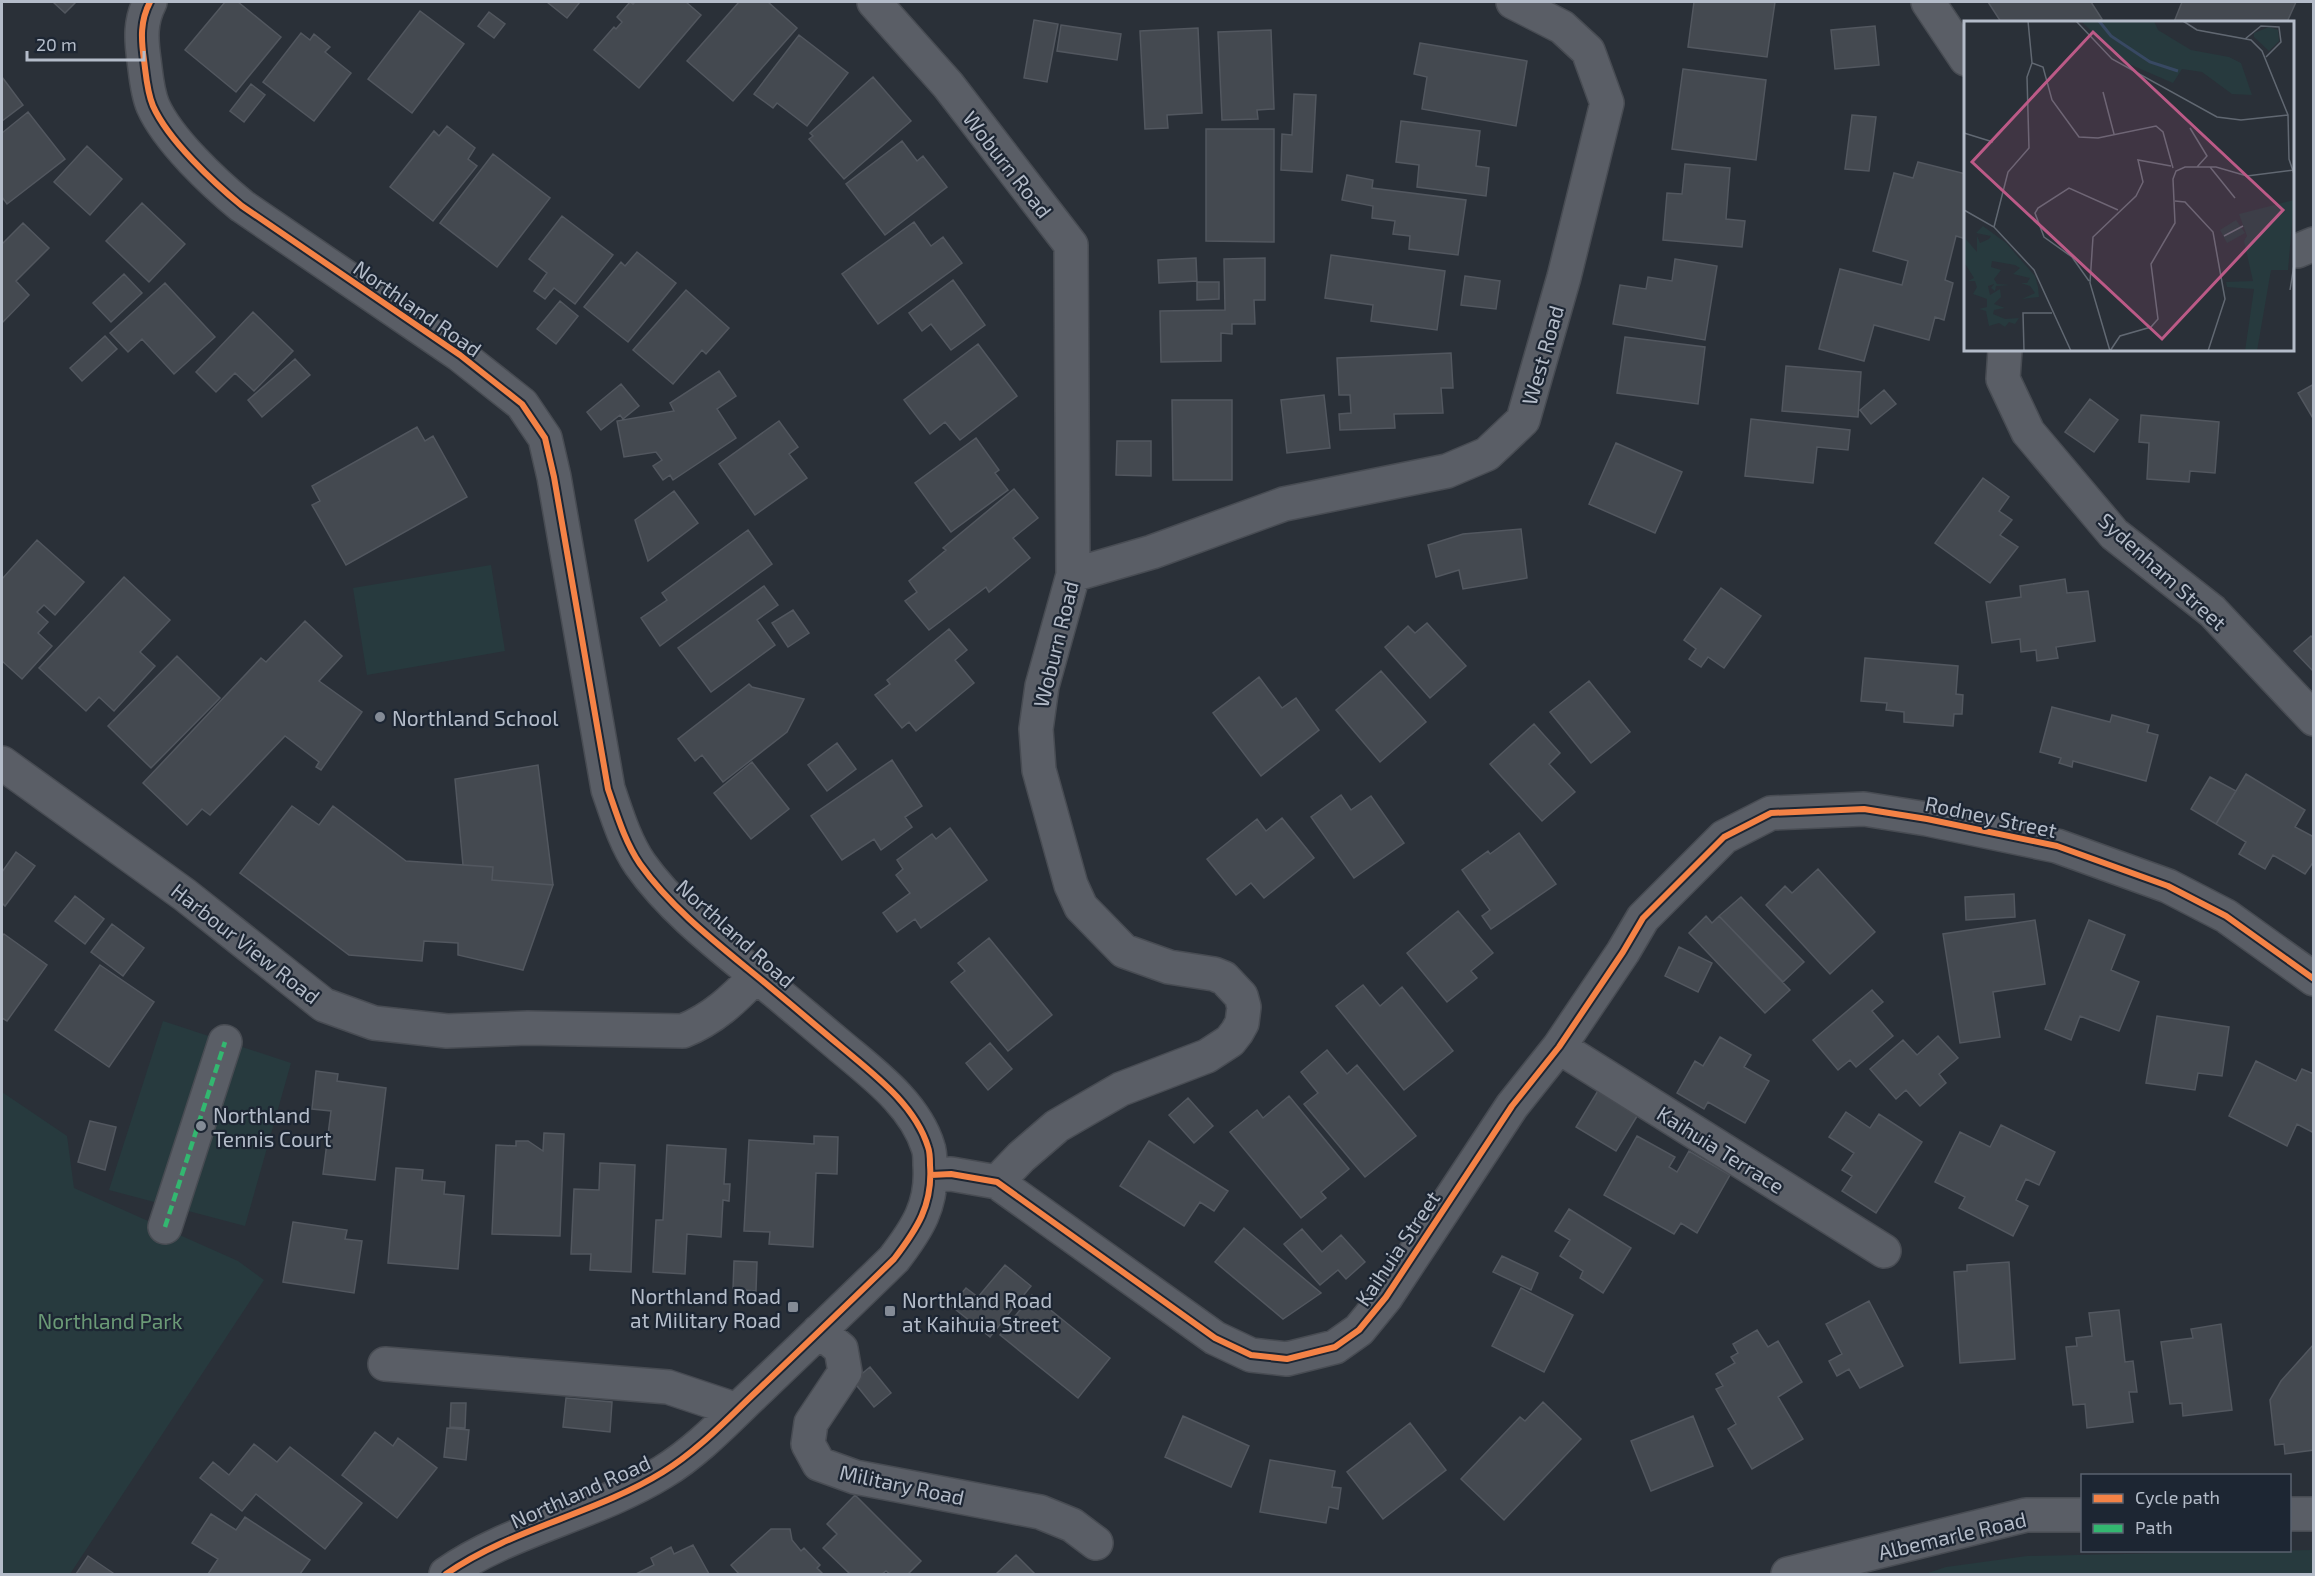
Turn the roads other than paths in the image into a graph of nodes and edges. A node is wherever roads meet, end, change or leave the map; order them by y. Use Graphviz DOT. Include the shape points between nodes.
graph roads {
  1 [pos="150,2"];
  2 [pos="874,2"];
  3 [pos="1513,2"];
  4 [pos="1928,2"];
  5 [pos="1964,57"];
  6 [pos="2005,351"];
  7 [pos="1073,575"];
  8 [pos="2313,719"];
  9 [pos="2,764"];
  10 [pos="1771,813"];
  11 [pos="756,976"];
  12 [pos="2313,979"];
  13 [pos="225,1042"];
  14 [pos="1559,1047"];
  15 [pos="931,1175"];
  16 [pos="997,1182"];
  17 [pos="165,1227"];
  18 [pos="1884,1251"];
  19 [pos="819,1331"];
  20 [pos="385,1364"];
  21 [pos="737,1410"];
  22 [pos="2291,1514"];
  23 [pos="2313,1514"];
  24 [pos="2081,1515"];
  25 [pos="1096,1543"];
  26 [pos="446,1575"];
  27 [pos="1788,1575"];
  1 -- 11 [label="street, Northland Road" via="141,26 141,45 153,106 215,184 460,355 522,404 535,421 545,438 555,477 609,789 622,831 640,865 679,908"];
  2 -- 7 [label="street, Woburn Road" via="948,85 1071,245"];
  3 -- 7 [label="street, West Road" via="1562,27 1588,51 1607,103 1523,420 1487,454 1447,471 1284,504 1152,552"];
  4 -- 5 [label="street"];
  6 -- 8 [label="street, Sydenham Street" via="2003,380 2028,432 2114,534 2212,612"];
  7 -- 16 [label="street, Woburn Road" via="1042,686 1036,729 1039,770 1071,885 1081,907 1124,951 1168,967 1224,978 1241,996 1244,1016 1230,1041 1208,1056 1121,1089 1057,1126"];
  9 -- 11 [label="street, Harbour View Road" via="184,895 324,1005 374,1023 447,1031 683,1031 717,1014"];
  10 -- 12 [label="street, Rodney Street" via="1864,809 2057,846 2168,886 2226,916"];
  10 -- 14 [label="street, Kaihuia Street" via="1724,837 1643,918"];
  11 -- 15 [label="street, Northland Road" via="903,1103 919,1124 929,1148"];
  13 -- 17 [label="street"];
  14 -- 16 [label="street, Kaihuia Street" via="1512,1106 1375,1312 1359,1330 1335,1347 1309,1355 1287,1359 1251,1355 1215,1338"];
  14 -- 18 [label="street, Kaihuia Terrace"];
  15 -- 16 [label="street, Kaihuia Street" via="951,1174"];
  15 -- 19 [label="street, Northland Road" via="927,1208 914,1233 894,1259"];
  19 -- 21 [label="street, Northland Road"];
  19 -- 25 [label="street, Military Road" via="841,1349 845,1372 811,1423 808,1444 819,1464 855,1477 1041,1512 1072,1525"];
  20 -- 21 [label="street" via="668,1387"];
  21 -- 26 [label="street, Northland Road" via="692,1450 639,1486 468,1559"];
  22 -- 23 [label="street"];
  24 -- 27 [label="street, Albemarle Road" via="2026,1515"];
}
